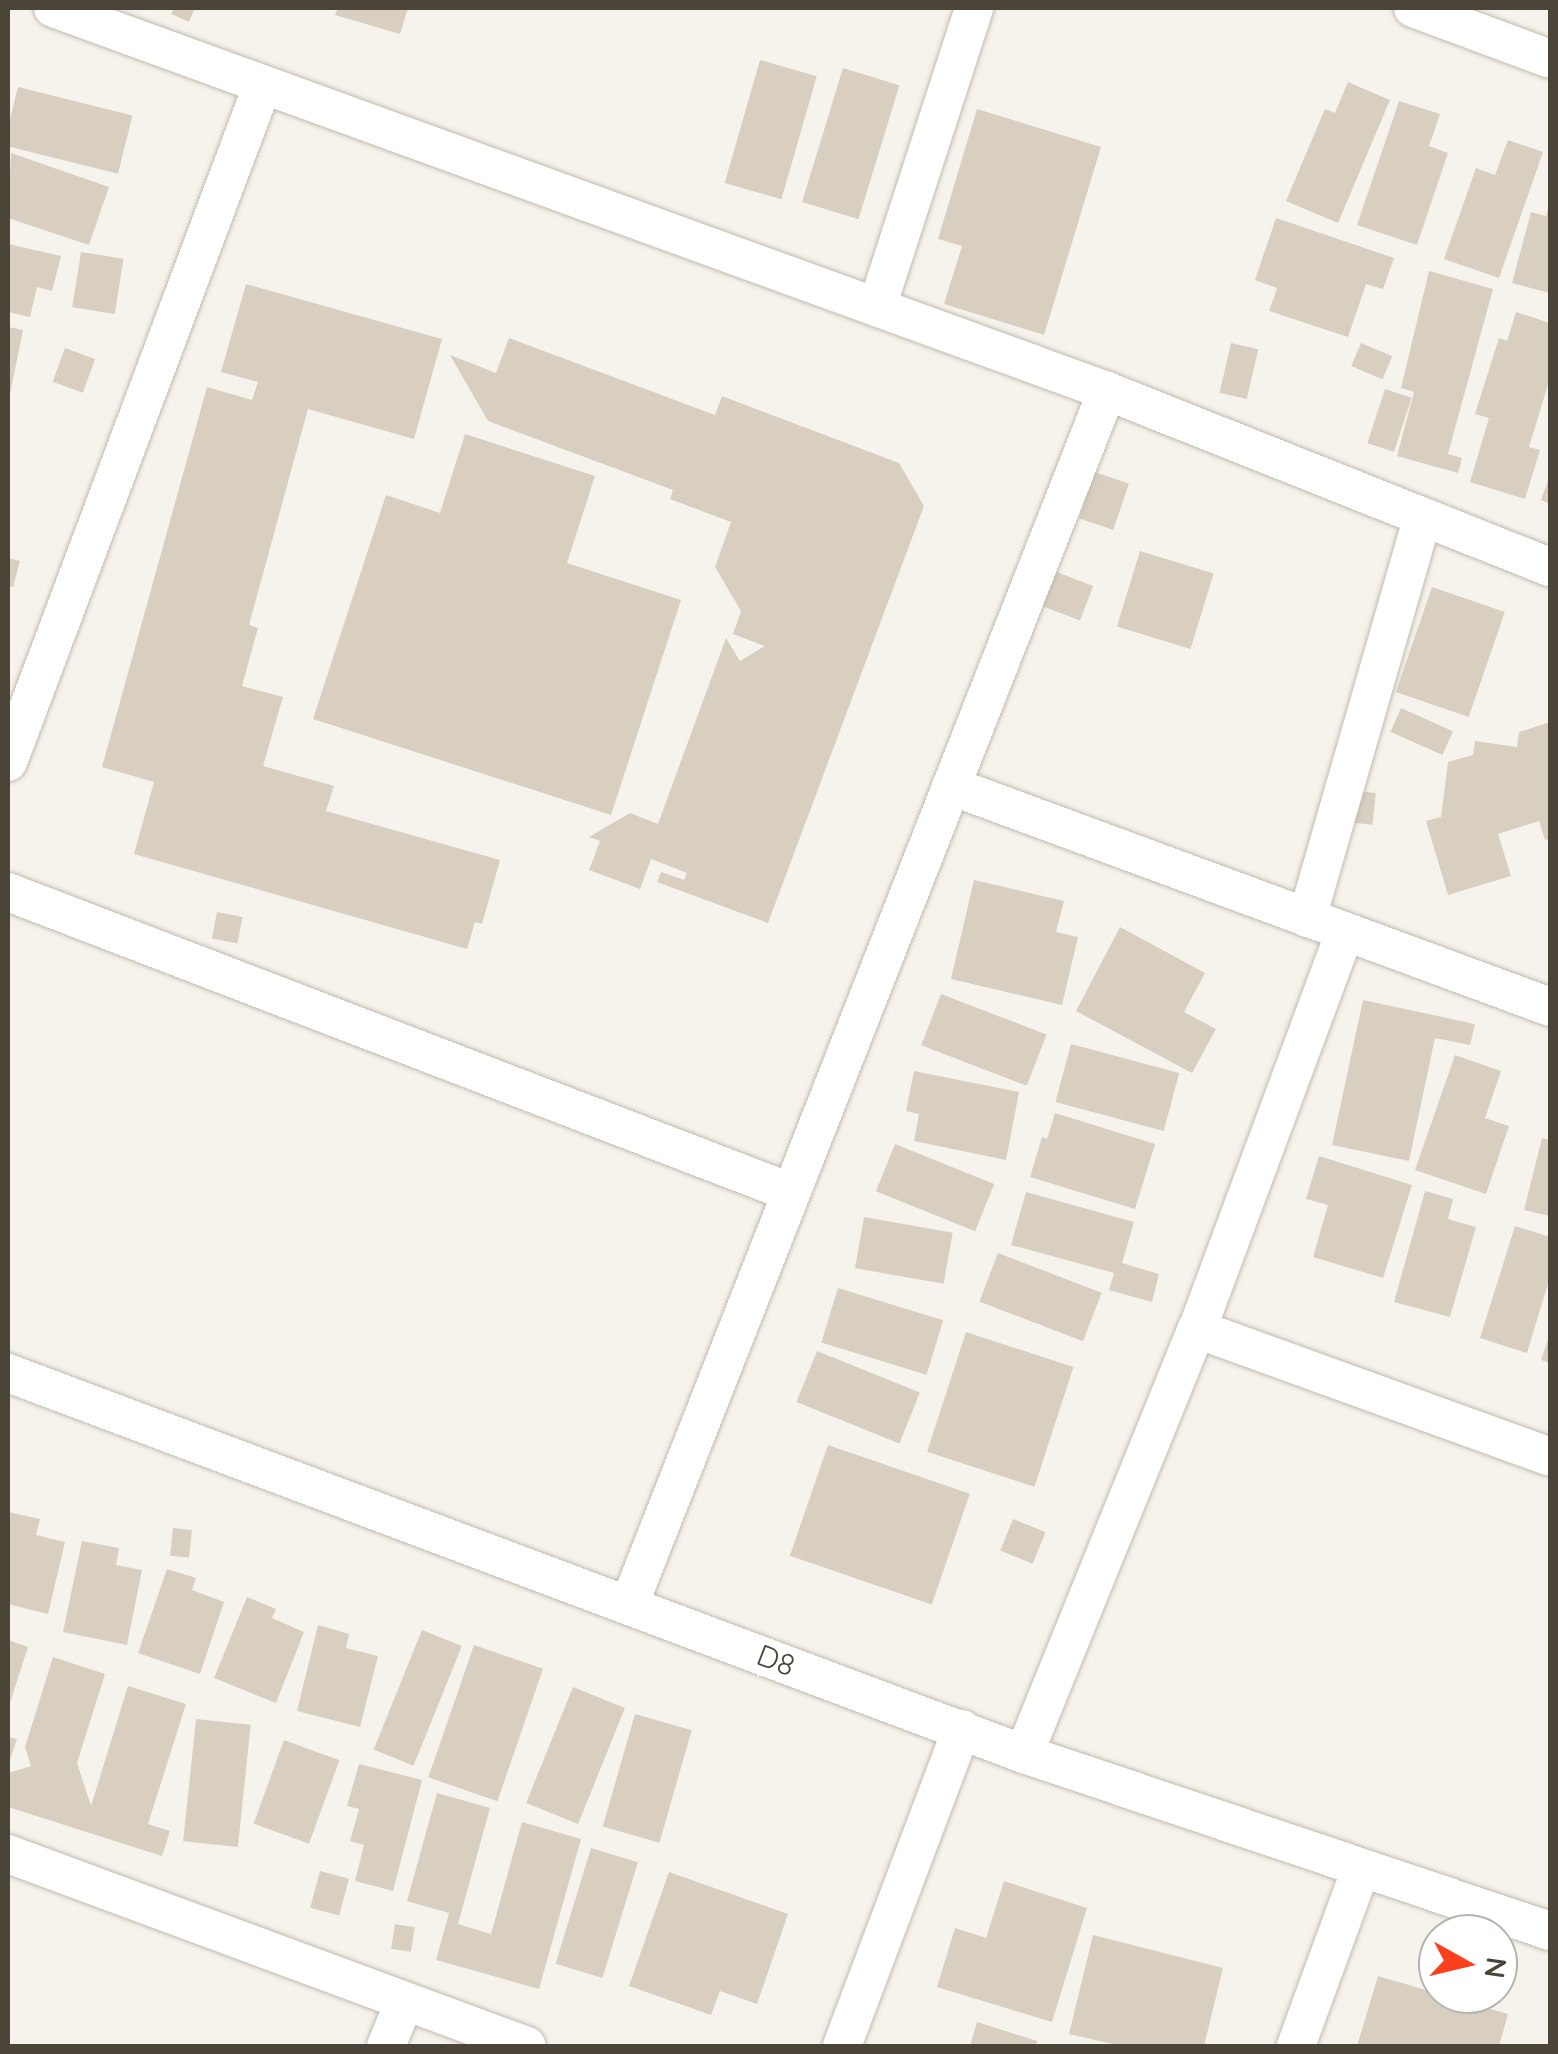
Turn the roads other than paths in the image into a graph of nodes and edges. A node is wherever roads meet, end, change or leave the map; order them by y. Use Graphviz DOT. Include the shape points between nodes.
graph roads {
  1 [pos="52,8"];
  2 [pos="974,8"];
  3 [pos="1413,8"];
  4 [pos="1550,59"];
  5 [pos="264,84"];
  6 [pos="878,308"];
  7 [pos="1107,391"];
  8 [pos="1423,516"];
  9 [pos="1550,567"];
  10 [pos="8,762"];
  11 [pos="951,786"];
  12 [pos="8,892"];
  13 [pos="1307,918"];
  14 [pos="1345,932"];
  15 [pos="1550,1007"];
  16 [pos="790,1192"];
  17 [pos="1197,1330"];
  18 [pos="8,1373"];
  19 [pos="1550,1457"];
  20 [pos="629,1605"];
  21 [pos="962,1729"];
  22 [pos="1024,1754"];
  23 [pos="8,1854"];
  24 [pos="1362,1868"];
  25 [pos="1550,1931"];
  26 [pos="404,2003"];
  27 [pos="386,2046"];
  28 [pos="527,2046"];
  29 [pos="842,2046"];
  30 [pos="1296,2046"];
  1 -- 5 [label="street"];
  2 -- 6 [label="street"];
  3 -- 4 [label="street"];
  5 -- 6 [label="street"];
  5 -- 10 [label="street"];
  6 -- 7 [label="street"];
  7 -- 8 [label="street"];
  7 -- 11 [label="street"];
  8 -- 9 [label="street"];
  8 -- 13 [label="street"];
  11 -- 13 [label="street"];
  11 -- 16 [label="street"];
  12 -- 16 [label="street"];
  13 -- 14 [label="street"];
  14 -- 15 [label="street"];
  14 -- 17 [label="street"];
  16 -- 20 [label="street"];
  17 -- 19 [label="street"];
  17 -- 22 [label="street"];
  18 -- 20 [label="street, D8"];
  20 -- 21 [label="street, D8"];
  21 -- 22 [label="street, D8"];
  21 -- 29 [label="street"];
  22 -- 24 [label="street, D8"];
  23 -- 26 [label="street"];
  24 -- 25 [label="street, D8"];
  24 -- 30 [label="street"];
  26 -- 27 [label="street"];
  26 -- 28 [label="street"];
}
